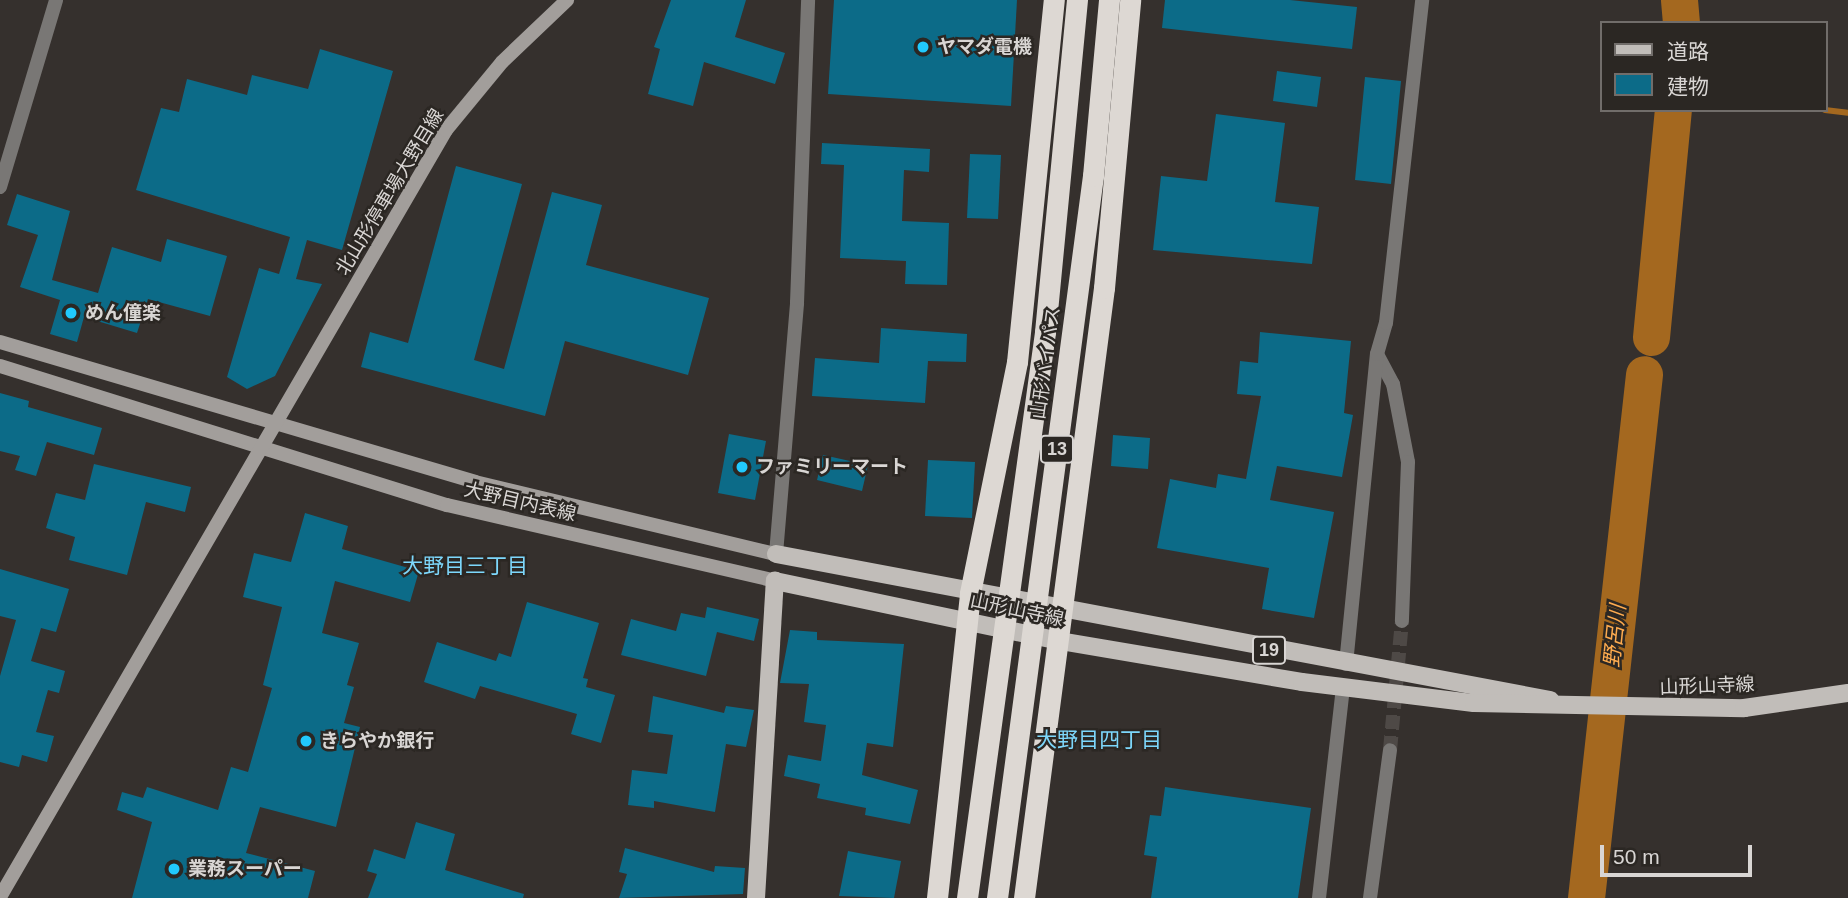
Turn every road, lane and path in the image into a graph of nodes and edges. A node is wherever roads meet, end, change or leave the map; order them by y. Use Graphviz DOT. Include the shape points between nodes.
graph roads {
  1 [pos="56,0"];
  2 [pos="567,0"];
  3 [pos="808,0"];
  4 [pos="1054,0"];
  5 [pos="1077,0"];
  6 [pos="1109,0"];
  7 [pos="1130,0"];
  8 [pos="1422,0"];
  9 [pos="0,187"];
  10 [pos="0,342"];
  11 [pos="1377,354"];
  12 [pos="0,366"];
  13 [pos="274,425"];
  14 [pos="261,446"];
  15 [pos="776,554"];
  16 [pos="775,581"];
  17 [pos="970,593"];
  18 [pos="1064,612"];
  19 [pos="1402,621"];
  20 [pos="967,622"];
  21 [pos="1060,641"];
  22 [pos="1346,664"];
  23 [pos="1343,688"];
  24 [pos="1848,693"];
  25 [pos="1567,706"];
  26 [pos="1390,750"];
  27 [pos="0,897"];
  28 [pos="756,898"];
  29 [pos="937,898"];
  30 [pos="967,898"];
  31 [pos="997,898"];
  32 [pos="1024,898"];
  33 [pos="1319,898"];
  34 [pos="1370,898"];
  1 -- 9 [label="street"];
  2 -- 13 [label="main road, 北山形停車場大野目線" via="502,62 446,130"];
  3 -- 15 [label="street" via="797,303"];
  4 -- 17 [label="highway" via="1017,362"];
  5 -- 30 [label="highway, 山形バイパス / 13, bridge" via="1045,332"];
  6 -- 31 [label="highway, 山形バイパス / 13, bridge" via="1092,189"];
  7 -- 18 [label="highway" via="1104,288"];
  8 -- 11 [label="street" via="1386,323"];
  10 -- 13 [label="main road"];
  11 -- 19 [label="street" via="1393,384 1408,461"];
  11 -- 22 [label="street"];
  12 -- 14 [label="main road"];
  13 -- 14 [label="main road, 北山形停車場大野目線"];
  13 -- 15 [label="main road, 大野目内表線" via="475,482"];
  14 -- 16 [label="main road, 大野目内表線" via="447,505"];
  14 -- 27 [label="main road, 北山形停車場大野目線"];
  15 -- 17 [label="main road, 山形山寺線 / 19"];
  16 -- 20 [label="main road, 山形山寺線 / 19"];
  16 -- 28 [label="main road"];
  17 -- 18 [label="main road, 山形山寺線 / 19"];
  17 -- 20 [label="highway"];
  18 -- 21 [label="highway"];
  18 -- 22 [label="main road, 山形山寺線 / 19"];
  20 -- 21 [label="main road, 山形山寺線 / 19"];
  20 -- 29 [label="highway"];
  21 -- 23 [label="main road, 山形山寺線 / 19"];
  21 -- 32 [label="highway"];
  22 -- 25 [label="main road, 山形山寺線 / 19" via="1527,693"];
  23 -- 25 [label="main road, 山形山寺線 / 19" via="1474,703"];
  23 -- 33 [label="street"];
  24 -- 25 [label="main road, 山形山寺線 / 19" via="1744,708"];
  26 -- 34 [label="street"];
}
